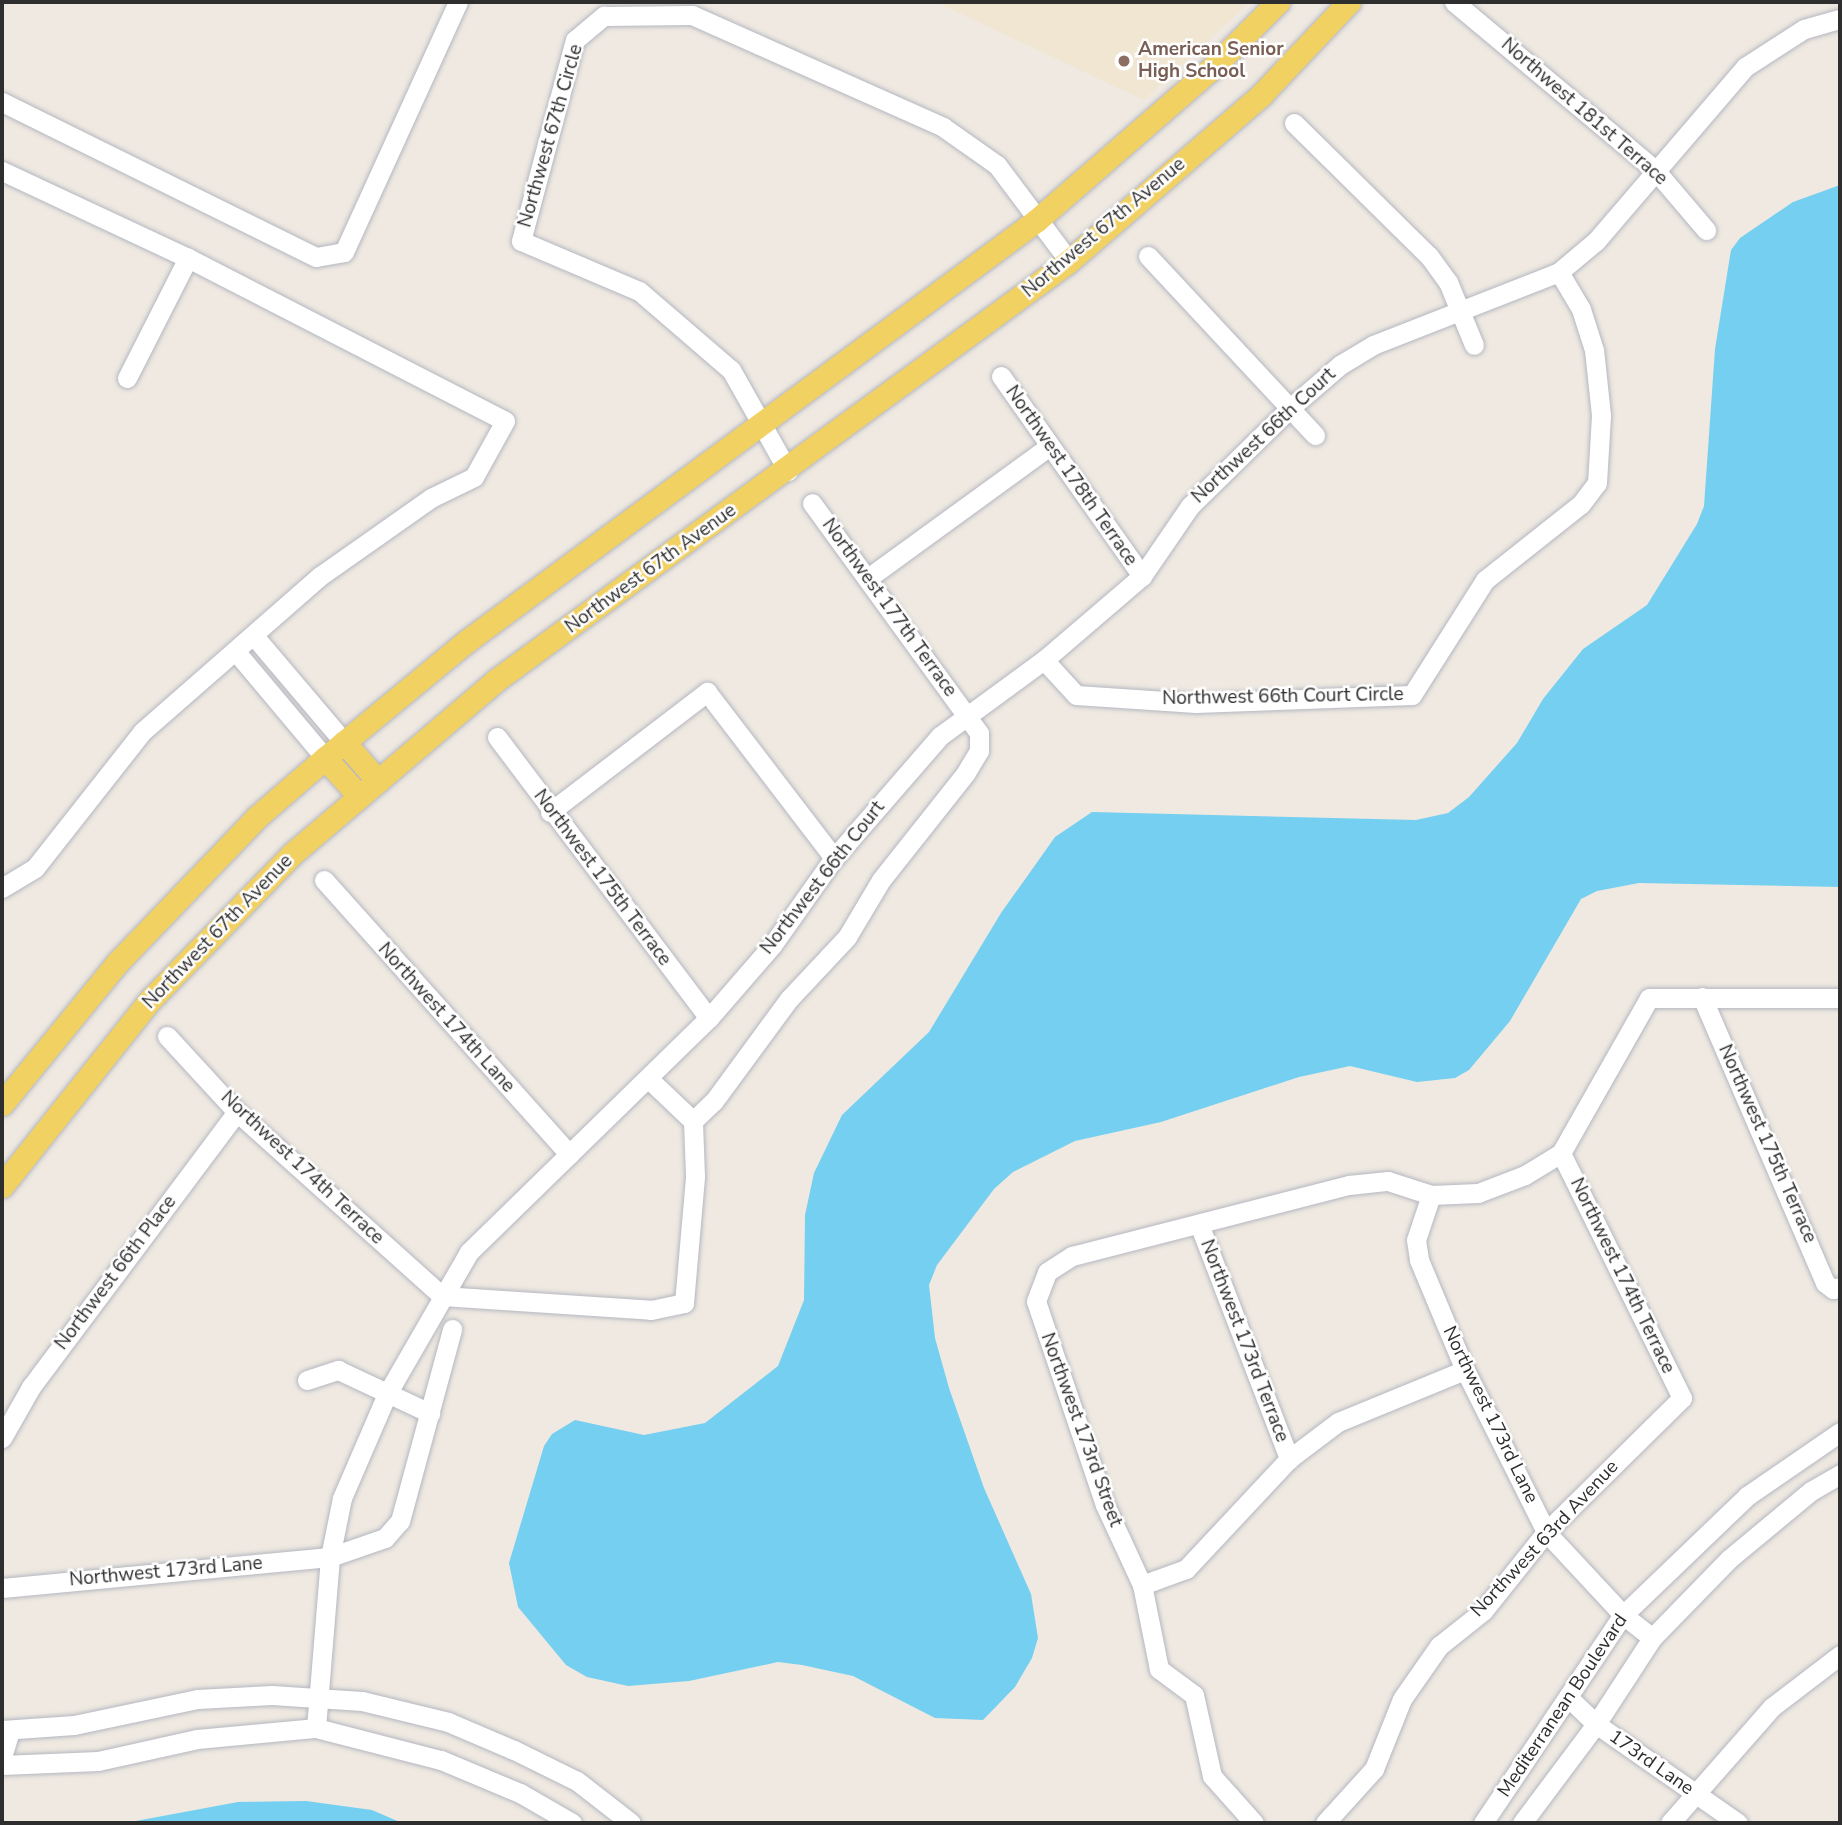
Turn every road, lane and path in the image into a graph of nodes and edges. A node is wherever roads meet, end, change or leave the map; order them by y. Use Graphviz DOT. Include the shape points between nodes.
graph roads {
  1 [pos="457,2"];
  2 [pos="1278,2"];
  3 [pos="1349,2"];
  4 [pos="1454,2"];
  5 [pos="1840,19"];
  6 [pos="2,102"];
  7 [pos="1294,123"];
  8 [pos="1655,170"];
  9 [pos="2,171"];
  10 [pos="1037,220"];
  11 [pos="1706,230"];
  12 [pos="1148,256"];
  13 [pos="188,258"];
  14 [pos="1069,261"];
  15 [pos="1559,272"];
  16 [pos="1462,311"];
  17 [pos="1474,345"];
  18 [pos="1001,376"];
  19 [pos="127,378"];
  20 [pos="1290,408"];
  21 [pos="762,423"];
  22 [pos="1315,435"];
  23 [pos="1048,447"];
  24 [pos="788,471"];
  25 [pos="812,503"];
  26 [pos="1142,576"];
  27 [pos="868,578"];
  28 [pos="254,636"];
  29 [pos="237,653"];
  30 [pos="1044,660"];
  31 [pos="296,684"];
  32 [pos="277,701"];
  33 [pos="964,714"];
  34 [pos="497,737"];
  35 [pos="344,742"];
  36 [pos="325,758"];
  37 [pos="378,781"];
  38 [pos="360,797"];
  39 [pos="551,811"];
  40 [pos="834,858"];
  41 [pos="324,880"];
  42 [pos="2,888"];
  43 [pos="1702,997"];
  44 [pos="1840,998"];
  45 [pos="709,1018"];
  46 [pos="167,1036"];
  47 [pos="650,1080"];
  48 [pos="2,1104"];
  49 [pos="237,1112"];
  50 [pos="693,1121"];
  51 [pos="1561,1153"];
  52 [pos="569,1154"];
  53 [pos="2,1186"];
  54 [pos="1431,1195"];
  55 [pos="1199,1224"];
  56 [pos="1837,1288"];
  57 [pos="442,1296"];
  58 [pos="452,1329"];
  59 [pos="1465,1370"];
  60 [pos="307,1380"];
  61 [pos="387,1394"];
  62 [pos="1682,1398"];
  63 [pos="430,1413"];
  64 [pos="1840,1432"];
  65 [pos="2,1438"];
  66 [pos="1289,1459"];
  67 [pos="1840,1474"];
  68 [pos="1546,1532"];
  69 [pos="330,1557"];
  70 [pos="1142,1585"];
  71 [pos="2,1588"];
  72 [pos="1623,1615"];
  73 [pos="1652,1638"];
  74 [pos="1840,1655"];
  75 [pos="318,1698"];
  76 [pos="1568,1698"];
  77 [pos="1596,1724"];
  78 [pos="316,1728"];
  79 [pos="6,1730"];
  80 [pos="2,1757"];
  81 [pos="2,1765"];
  82 [pos="1693,1793"];
  83 [pos="572,1823"];
  84 [pos="631,1823"];
  85 [pos="1254,1823"];
  86 [pos="1325,1823"];
  87 [pos="1483,1823"];
  88 [pos="1522,1823"];
  89 [pos="1671,1823"];
  90 [pos="1738,1823"];
  1 -- 6 [label="street" via="344,252 316,257"];
  2 -- 10 [label="main road" via="1211,69"];
  3 -- 14 [label="main road, Northwest 67th Avenue" via="1261,95"];
  4 -- 8 [label="street, Northwest 181st Terrace"];
  5 -- 8 [label="street, Northwest 66th Court" via="1804,29 1745,67"];
  7 -- 16 [label="street" via="1429,256"];
  8 -- 11 [label="street, Northwest 181st Terrace"];
  8 -- 15 [label="street, Northwest 66th Court" via="1595,241"];
  9 -- 13 [label="street"];
  10 -- 14 [label="street, Northwest 67th Circle"];
  10 -- 21 [label="main road"];
  10 -- 21 [label="street, Northwest 67th Circle" via="997,166 943,127 692,15 604,16 575,40 521,241 639,291 731,370"];
  12 -- 20 [label="street"];
  13 -- 19 [label="street"];
  13 -- 28 [label="street" via="505,421 474,477 431,498 320,576"];
  14 -- 24 [label="main road, Northwest 67th Avenue"];
  15 -- 16 [label="street, Northwest 66th Court"];
  15 -- 30 [label="street, Northwest 66th Court Circle" via="1581,309 1594,350 1601,415 1597,483 1581,504 1486,580 1412,695 1196,703 1076,695"];
  16 -- 17 [label="street"];
  16 -- 20 [label="street, Northwest 66th Court" via="1373,345 1340,365"];
  18 -- 23 [label="street, Northwest 178th Terrace"];
  20 -- 22 [label="street"];
  20 -- 26 [label="street, Northwest 66th Court" via="1190,506"];
  21 -- 24 [label="street, Northwest 67th Circle"];
  21 -- 35 [label="main road" via="467,641"];
  23 -- 26 [label="street, Northwest 178th Terrace"];
  23 -- 27 [label="street"];
  24 -- 37 [label="main road, Northwest 67th Avenue" via="495,681"];
  25 -- 27 [label="street, Northwest 177th Terrace"];
  26 -- 30 [label="street, Northwest 66th Court"];
  27 -- 33 [label="street, Northwest 177th Terrace"];
  28 -- 29 [label="street"];
  28 -- 31 [label="street"];
  29 -- 32 [label="street"];
  29 -- 42 [label="street" via="142,732 35,868"];
  30 -- 33 [label="street, Northwest 66th Court"];
  31 -- 32 [label="street"];
  31 -- 35 [label="street"];
  32 -- 36 [label="street"];
  33 -- 40 [label="street, Northwest 66th Court"];
  33 -- 50 [label="street, Northwest 177th Terrace" via="979,733 979,751 965,774 881,880 823,967 789,999 714,1101"];
  34 -- 39 [label="street, Northwest 175th Terrace"];
  35 -- 36 [label="main road"];
  35 -- 37 [label="main road"];
  36 -- 38 [label="main road"];
  36 -- 48 [label="main road" via="257,817 117,963"];
  37 -- 38 [label="main road, Northwest 67th Avenue"];
  38 -- 53 [label="main road, Northwest 67th Avenue" via="292,854 151,999"];
  39 -- 40 [label="street" via="707,692"];
  39 -- 45 [label="street, Northwest 175th Terrace"];
  40 -- 45 [label="street, Northwest 66th Court" via="773,944"];
  41 -- 52 [label="street, Northwest 174th Lane"];
  43 -- 44 [label="street"];
  43 -- 51 [label="street" via="1650,998"];
  43 -- 56 [label="street, Northwest 175th Terrace" via="1825,1283"];
  45 -- 47 [label="street, Northwest 66th Court"];
  46 -- 49 [label="street, Northwest 174th Terrace"];
  47 -- 50 [label="street"];
  47 -- 52 [label="street, Northwest 66th Court"];
  49 -- 57 [label="street, Northwest 174th Terrace"];
  49 -- 65 [label="street, Northwest 66th Place" via="31,1387"];
  50 -- 57 [label="street" via="695,1176 684,1303 651,1310"];
  51 -- 54 [label="street" via="1525,1175 1478,1194"];
  51 -- 62 [label="street, Northwest 174th Terrace"];
  52 -- 57 [label="street, Northwest 66th Court" via="469,1252"];
  54 -- 55 [label="street" via="1388,1181 1349,1185"];
  54 -- 59 [label="street, Northwest 173rd Lane" via="1416,1240 1419,1260"];
  55 -- 66 [label="street, Northwest 173rd Terrace"];
  55 -- 70 [label="street, Northwest 173rd Street" via="1072,1256 1047,1272 1036,1301 1104,1505"];
  57 -- 61 [label="street, Northwest 66th Court"];
  58 -- 63 [label="street, Northwest 173rd Lane"];
  59 -- 66 [label="street" via="1338,1422"];
  59 -- 68 [label="street, Northwest 173rd Lane"];
  60 -- 61 [label="street" via="338,1370"];
  61 -- 63 [label="street"];
  61 -- 69 [label="street, Northwest 66th Court" via="342,1498"];
  62 -- 68 [label="street, Northwest 63rd Avenue"];
  63 -- 69 [label="street, Northwest 173rd Lane" via="400,1521 385,1538"];
  64 -- 72 [label="street, Mediterranean Boulevard" via="1747,1496"];
  66 -- 70 [label="street" via="1186,1569"];
  67 -- 73 [label="street, Mediterranean Boulevard" via="1811,1491 1729,1559"];
  68 -- 72 [label="street, Northwest 173rd Lane"];
  68 -- 86 [label="street, Northwest 63rd Avenue" via="1483,1611 1439,1646 1402,1699 1374,1769"];
  69 -- 71 [label="street, Northwest 173rd Lane"];
  69 -- 75 [label="street, Northwest 66th Court"];
  70 -- 85 [label="street, Northwest 173rd Street" via="1159,1669 1194,1696 1212,1776"];
  72 -- 73 [label="street, Northwest 173rd Lane"];
  72 -- 76 [label="street, Mediterranean Boulevard"];
  73 -- 77 [label="street, Mediterranean Boulevard"];
  74 -- 82 [label="street" via="1772,1707"];
  75 -- 78 [label="street, Northwest 66th Court"];
  75 -- 79 [label="street" via="197,1699 75,1724"];
  75 -- 84 [label="street" via="362,1701 448,1723 577,1781"];
  76 -- 77 [label="street, 173rd Lane"];
  76 -- 87 [label="street, Mediterranean Boulevard"];
  77 -- 82 [label="street, 173rd Lane"];
  77 -- 88 [label="street, Mediterranean Boulevard"];
  78 -- 81 [label="street" via="197,1739 98,1761"];
  78 -- 83 [label="street" via="441,1760 520,1793"];
  79 -- 80 [label="street"];
  82 -- 89 [label="street"];
  82 -- 90 [label="street, 173rd Lane"];
}
